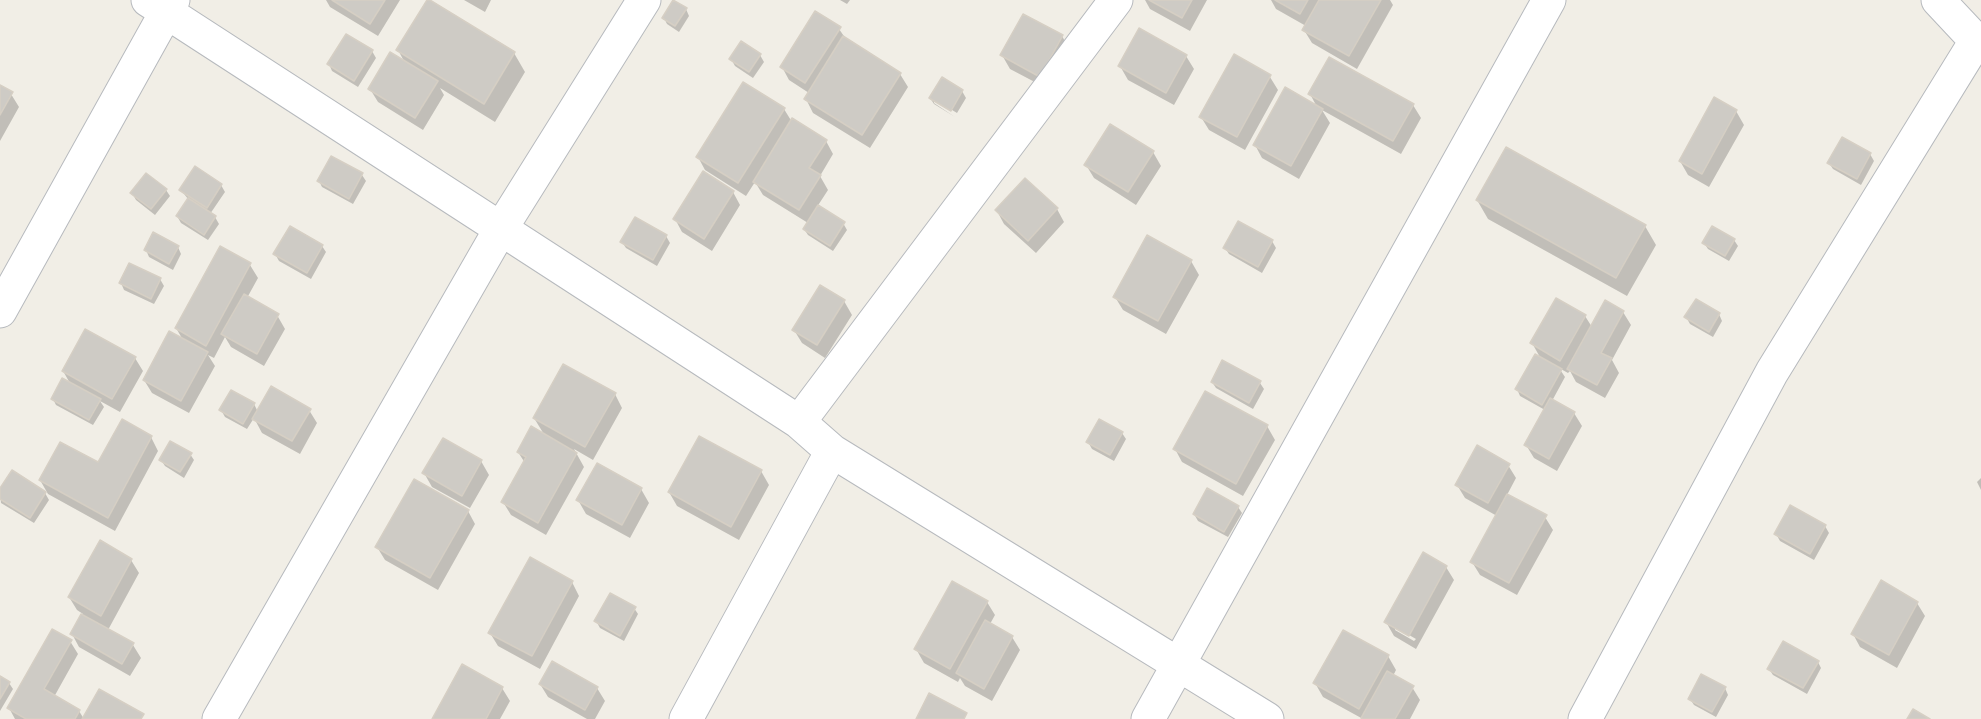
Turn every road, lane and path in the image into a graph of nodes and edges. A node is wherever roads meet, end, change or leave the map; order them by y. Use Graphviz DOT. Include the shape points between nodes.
graph roads {
  1 [pos="644,0"];
  2 [pos="1116,0"];
  3 [pos="1549,0"];
  4 [pos="1938,0"];
  5 [pos="162,4"];
  6 [pos="1979,43"];
  7 [pos="500,230"];
  8 [pos="0,311"];
  9 [pos="799,422"];
  10 [pos="832,451"];
  11 [pos="1179,666"];
  12 [pos="219,719"];
  13 [pos="686,719"];
  14 [pos="1148,719"];
  15 [pos="1268,719"];
  16 [pos="1586,719"];
  1 -- 7 [label="street"];
  2 -- 9 [label="street"];
  3 -- 11 [label="street"];
  4 -- 6 [label="street"];
  5 -- 7 [label="street"];
  5 -- 8 [label="street"];
  6 -- 16 [label="street" via="1772,372"];
  7 -- 9 [label="street"];
  7 -- 12 [label="street"];
  9 -- 10 [label="street"];
  10 -- 11 [label="street"];
  10 -- 13 [label="street"];
  11 -- 14 [label="street"];
  11 -- 15 [label="street"];
}
